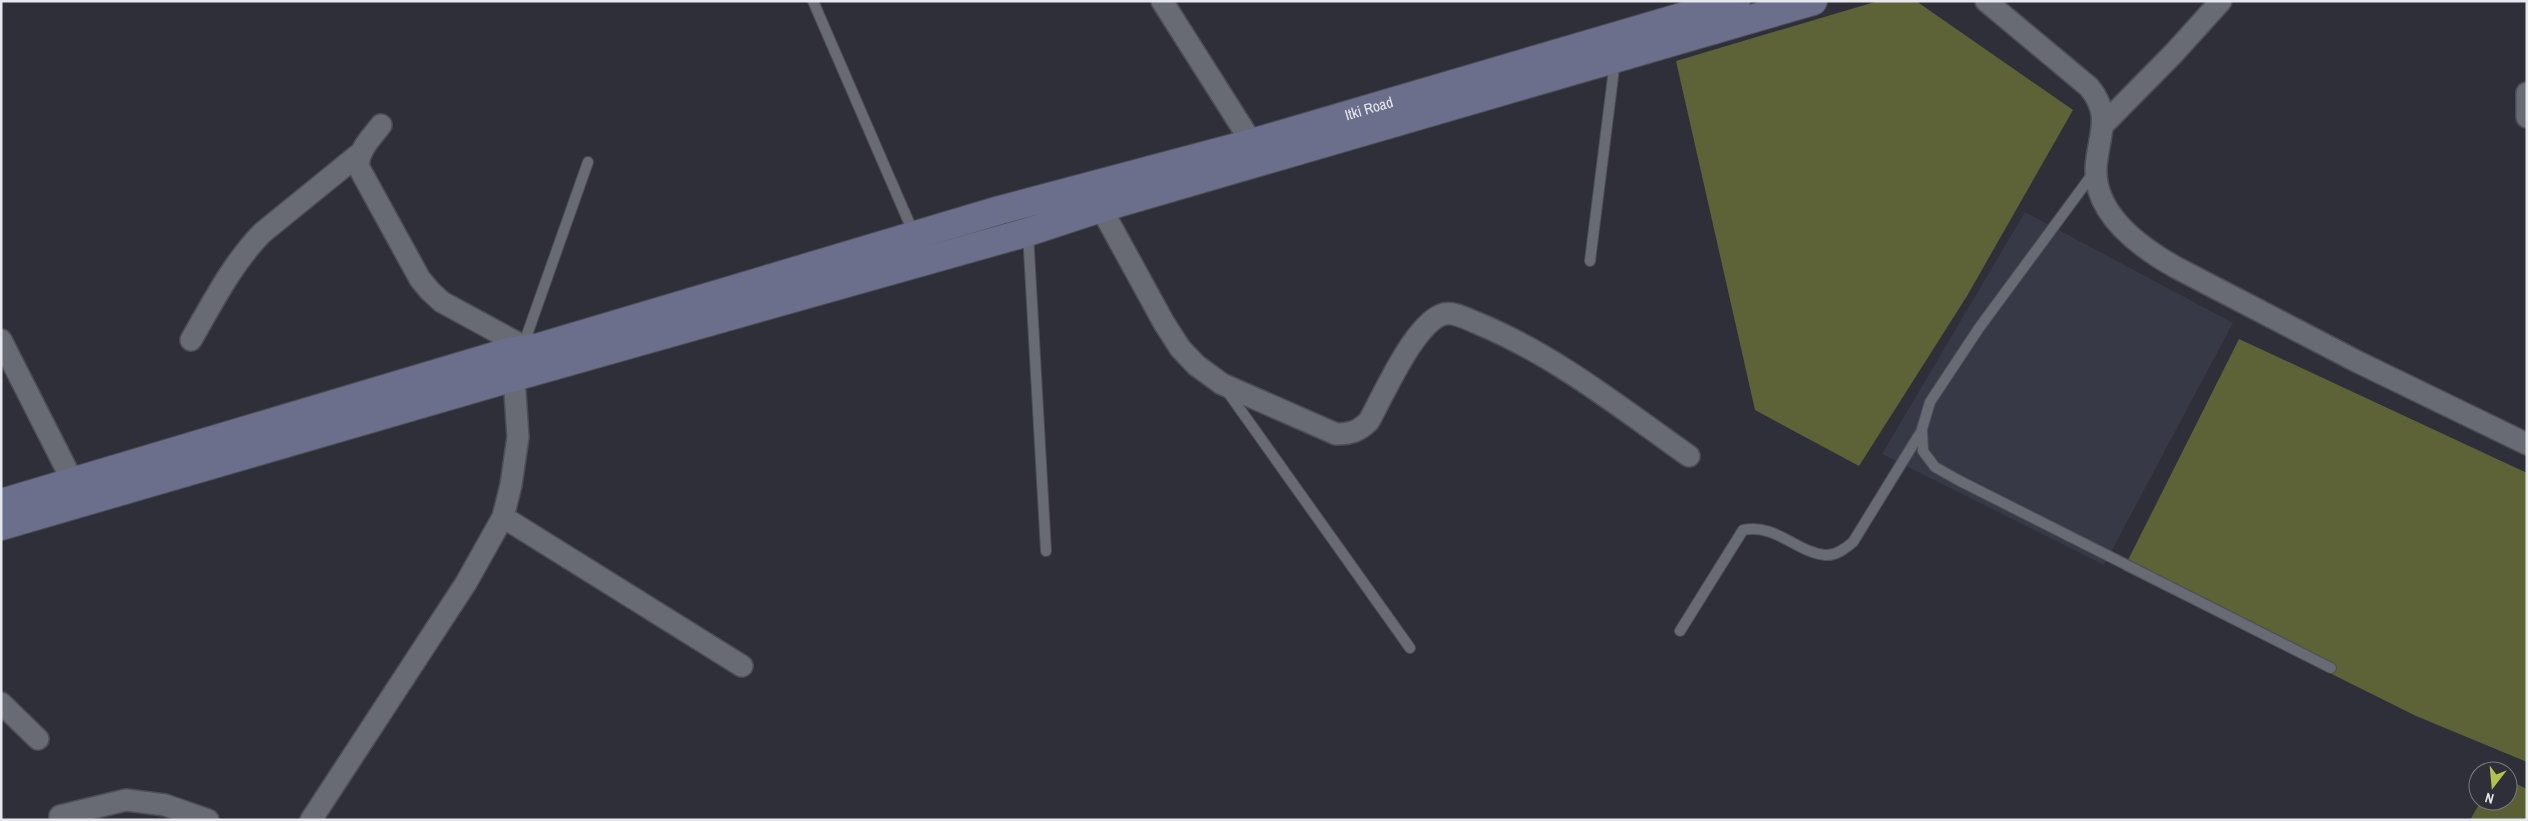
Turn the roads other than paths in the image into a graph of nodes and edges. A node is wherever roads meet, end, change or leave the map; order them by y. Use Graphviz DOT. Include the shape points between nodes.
graph roads {
  1 [pos="813,1"];
  2 [pos="1162,1"];
  3 [pos="1736,1"];
  4 [pos="1813,1"];
  5 [pos="1986,1"];
  6 [pos="2221,1"];
  7 [pos="1615,60"];
  8 [pos="2527,93"];
  9 [pos="2527,118"];
  10 [pos="381,125"];
  11 [pos="2103,125"];
  12 [pos="1252,143"];
  13 [pos="358,156"];
  14 [pos="588,162"];
  15 [pos="2096,169"];
  16 [pos="1101,208"];
  17 [pos="926,232"];
  18 [pos="1015,235"];
  19 [pos="1590,261"];
  20 [pos="1,340"];
  21 [pos="191,340"];
  22 [pos="522,355"];
  23 [pos="1222,384"];
  24 [pos="1922,429"];
  25 [pos="2527,444"];
  26 [pos="1690,456"];
  27 [pos="72,482"];
  28 [pos="1,503"];
  29 [pos="503,516"];
  30 [pos="1,526"];
  31 [pos="1046,551"];
  32 [pos="1680,631"];
  33 [pos="1410,648"];
  34 [pos="742,666"];
  35 [pos="2331,668"];
  36 [pos="1,703"];
  37 [pos="38,739"];
  38 [pos="60,816"];
  39 [pos="208,820"];
  40 [pos="310,820"];
  1 -- 17 [label="lane"];
  2 -- 12 [label="street"];
  3 -- 12 [label="main road, Itki Road"];
  4 -- 7 [label="main road"];
  5 -- 11 [label="street" via="2089,87 2103,112"];
  6 -- 11 [label="street"];
  7 -- 16 [label="main road"];
  7 -- 19 [label="lane"];
  8 -- 9 [label="street"];
  10 -- 13 [label="street"];
  11 -- 15 [label="street"];
  12 -- 17 [label="main road, Itki Road"];
  13 -- 21 [label="street" via="250,245 230,272"];
  13 -- 22 [label="street" via="358,166 420,279 442,302"];
  14 -- 22 [label="lane"];
  15 -- 24 [label="lane" via="1948,373 1930,402"];
  15 -- 25 [label="street" via="2099,193 2112,214 2128,236 2151,253 2350,357"];
  16 -- 18 [label="main road"];
  16 -- 23 [label="street" via="1180,348 1207,375"];
  17 -- 22 [label="main road, Itki Road"];
  18 -- 22 [label="main road"];
  18 -- 31 [label="lane"];
  20 -- 27 [label="street"];
  22 -- 27 [label="main road"];
  22 -- 29 [label="street" via="518,436"];
  22 -- 30 [label="main road"];
  23 -- 26 [label="street" via="1336,434 1348,434 1360,430 1369,421 1414,339 1424,328 1442,314 1457,315 1513,338 1549,359"];
  23 -- 33 [label="lane"];
  24 -- 32 [label="lane" via="1854,542 1841,551 1826,555 1769,531 1743,530"];
  24 -- 35 [label="lane" via="1923,451 1935,467"];
  27 -- 28 [label="main road"];
  29 -- 34 [label="street"];
  29 -- 40 [label="street" via="466,583"];
  36 -- 37 [label="street"];
  38 -- 39 [label="street" via="126,800 165,806"];
}
